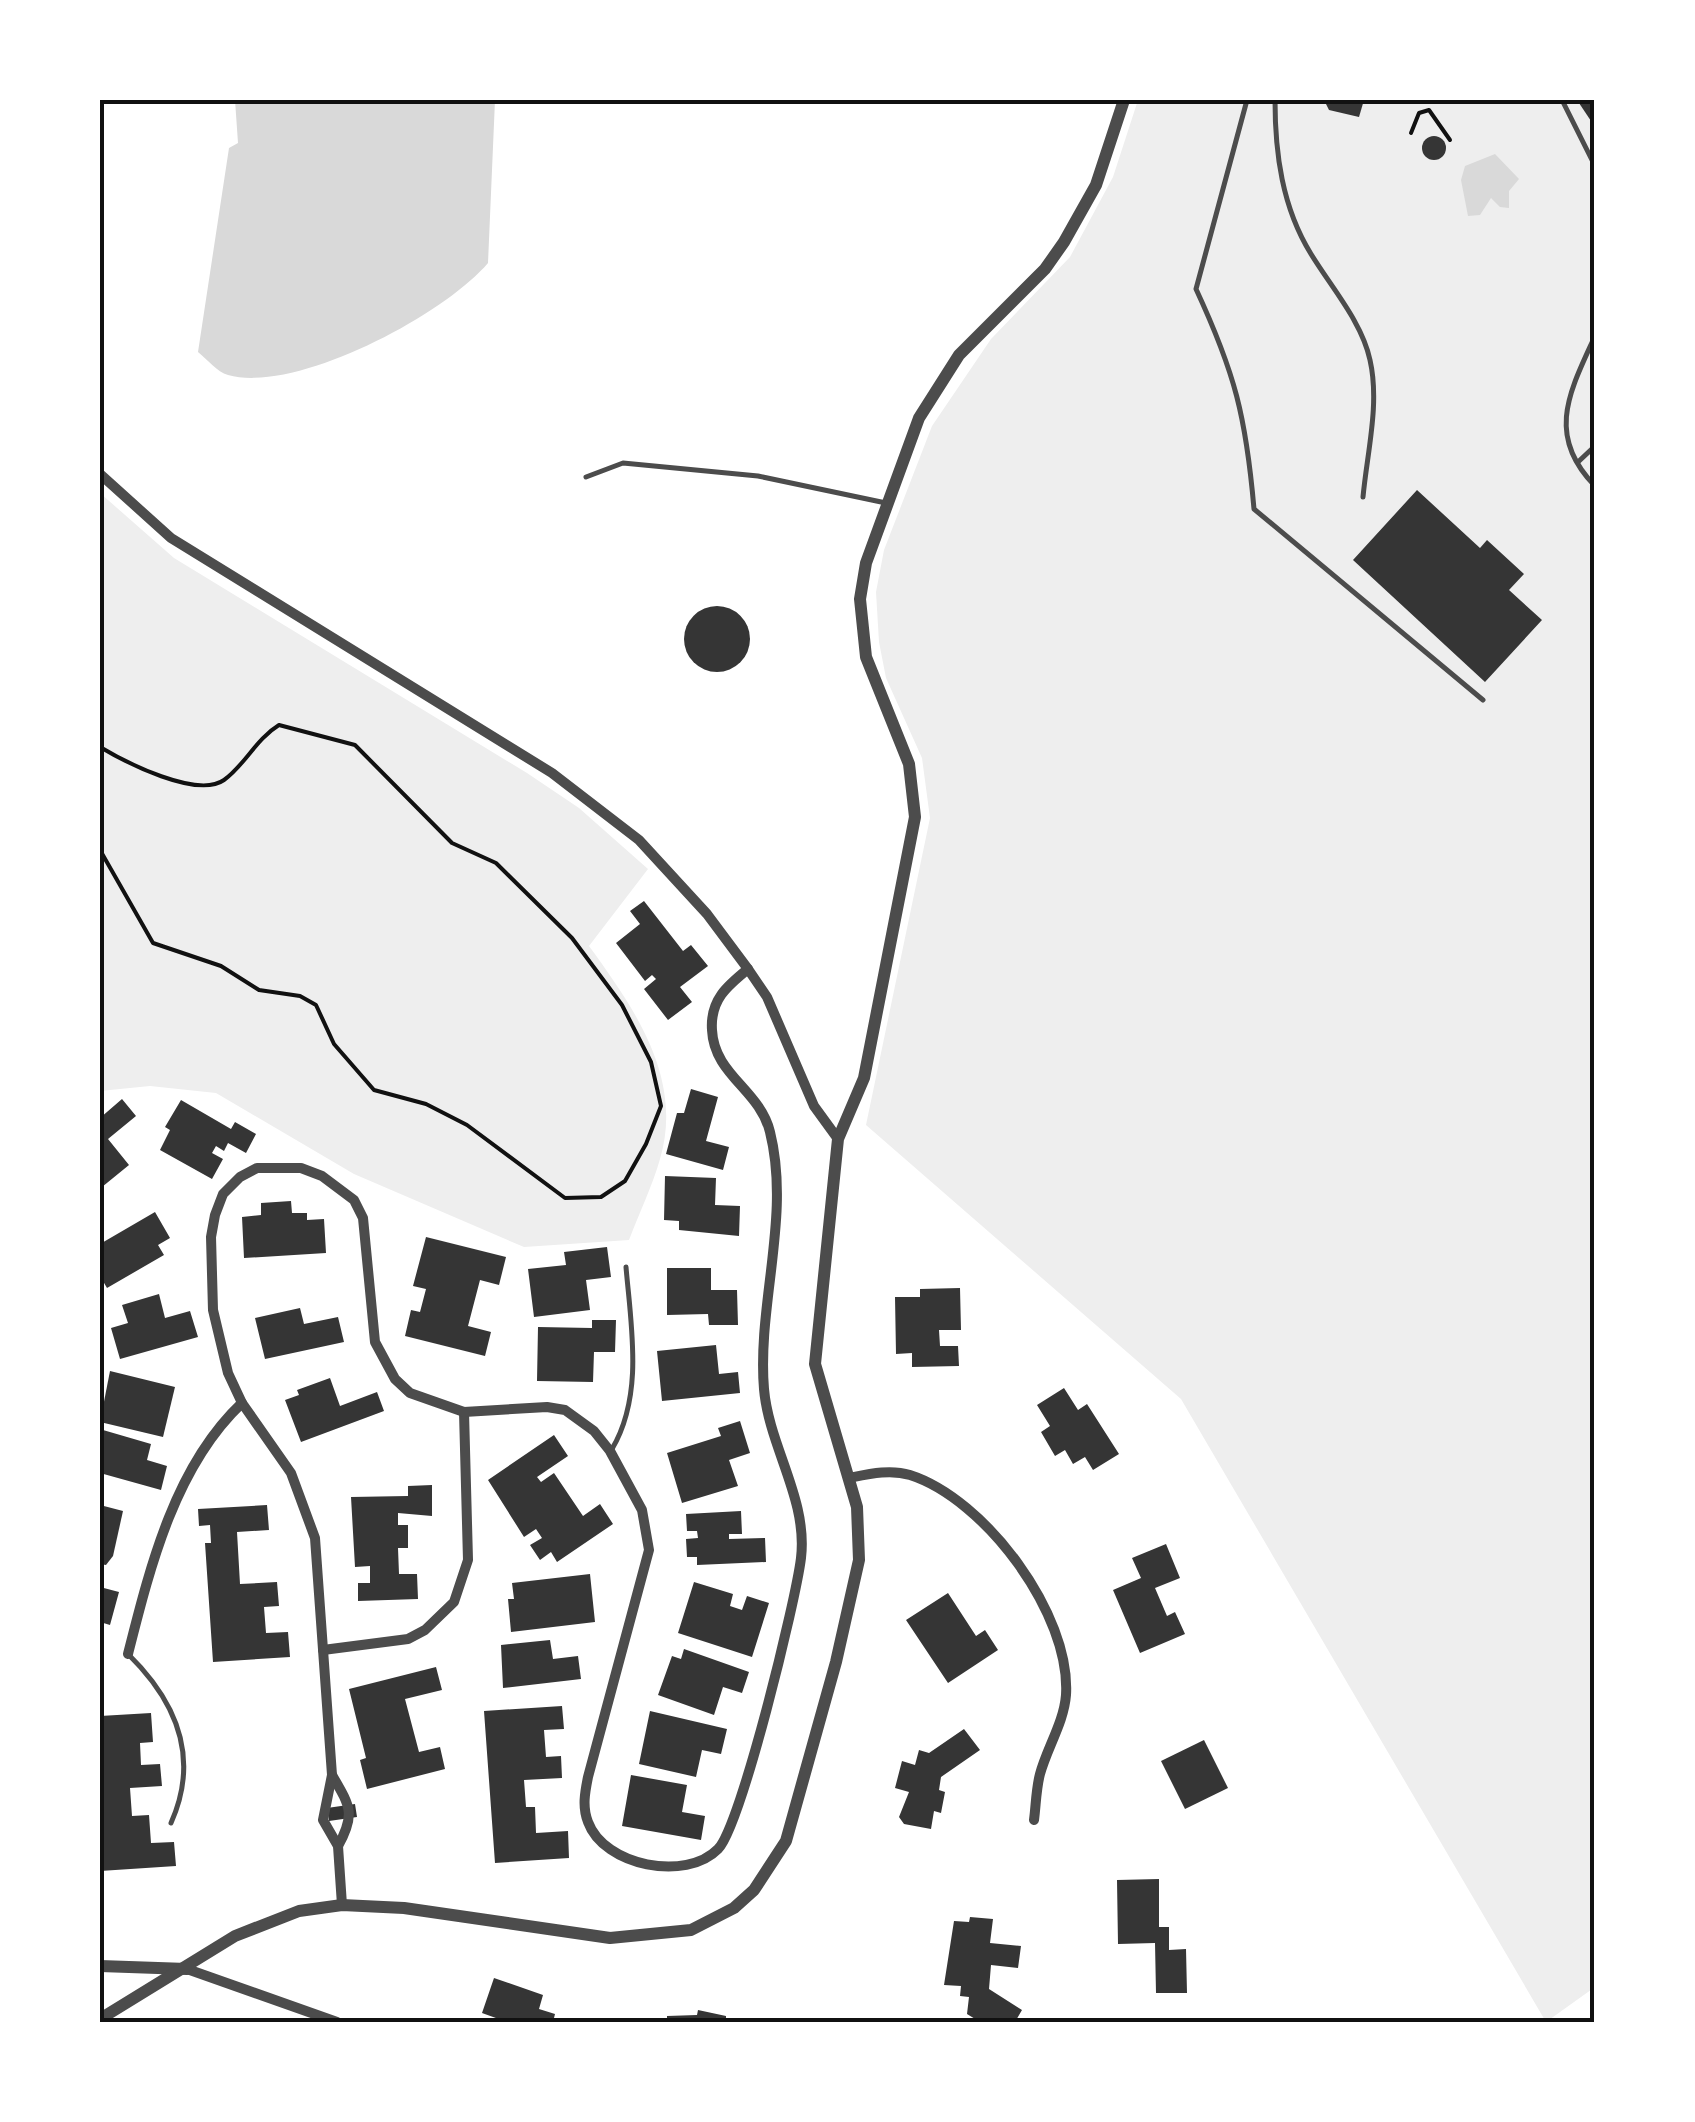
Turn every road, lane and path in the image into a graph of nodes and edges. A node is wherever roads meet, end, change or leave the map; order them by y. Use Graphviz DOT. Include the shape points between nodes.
graph roads {
  1 [pos="1124,100"];
  2 [pos="1247,100"];
  3 [pos="1275,100"];
  4 [pos="1562,100"];
  5 [pos="1410,133"];
  6 [pos="1450,140"];
  7 [pos="1595,166"];
  8 [pos="1595,336"];
  9 [pos="1595,446"];
  10 [pos="1578,462"];
  11 [pos="100,474"];
  12 [pos="586,478"];
  13 [pos="1595,486"];
  14 [pos="1362,497"];
  15 [pos="886,503"];
  16 [pos="1483,700"];
  17 [pos="100,747"];
  18 [pos="100,850"];
  19 [pos="748,969"];
  20 [pos="838,1138"];
  21 [pos="626,1267"];
  22 [pos="242,1404"];
  23 [pos="464,1412"];
  24 [pos="610,1451"];
  25 [pos="849,1478"];
  26 [pos="323,1650"];
  27 [pos="128,1654"];
  28 [pos="332,1775"];
  29 [pos="1034,1820"];
  30 [pos="170,1823"];
  31 [pos="338,1846"];
  32 [pos="342,1905"];
  33 [pos="100,1966"];
  34 [pos="187,1969"];
  35 [pos="100,2019"];
  36 [pos="338,2022"];
  1 -- 15 [label="street" via="1080,215 1045,269 959,355 935,390"];
  2 -- 16 [label="lane" via="1196,289 1229,360 1246,424 1254,509"];
  3 -- 14 [label="lane" via="1275,150 1287,200 1308,250 1370,355 1375,386"];
  4 -- 7 [label="lane"];
  5 -- 6 [label="path" via="1419,112 1429,110"];
  8 -- 10 [label="lane" via="1566,402 1568,446"];
  9 -- 10 [label="lane"];
  10 -- 13 [label="lane"];
  11 -- 19 [label="street" via="145,519 201,559 598,804 673,876"];
  12 -- 15 [label="lane" via="622,463 758,476"];
  15 -- 20 [label="street" via="860,600 866,657 909,764 914,828 864,1078"];
  17 -- 18 [label="path" via="170,779 207,786 223,780 279,725 355,745 452,843 496,863 572,938 622,1005 651,1062 661,1106 625,1181 601,1197 565,1198 468,1125 426,1104 374,1090 334,1044 316,1005 260,990 221,966 153,943"];
  19 -- 20 [label="street" via="814,1106"];
  19 -- 24 [label="street" via="722,990 712,1026 723,1067 756,1100 771,1135 774,1252 764,1394 798,1508 802,1554 739,1807 719,1848 685,1866 628,1859 596,1837 587,1822 588,1777 649,1550 642,1510"];
  20 -- 25 [label="street" via="814,1364"];
  21 -- 24 [label="lane" via="630,1404"];
  22 -- 23 [label="street" via="218,1341 211,1237 223,1194 240,1177 281,1165 322,1176 354,1200 364,1218 375,1342 410,1394"];
  22 -- 26 [label="street" via="291,1473 310,1516"];
  22 -- 27 [label="street" via="214,1430 190,1472"];
  23 -- 24 [label="street" via="565,1410"];
  23 -- 26 [label="street" via="468,1560 454,1602 408,1639"];
  25 -- 29 [label="street" via="892,1471 936,1487 991,1532 1037,1594 1062,1654 1066,1697 1040,1774"];
  25 -- 32 [label="street" via="859,1560 798,1809 772,1867 734,1908 680,1933 610,1938"];
  26 -- 28 [label="street"];
  27 -- 30 [label="lane" via="173,1711 185,1747 186,1778"];
  28 -- 31 [label="street" via="323,1820"];
  28 -- 31 [label="street" via="351,1823"];
  31 -- 32 [label="street"];
  32 -- 34 [label="street" via="264,1922"];
  33 -- 34 [label="street"];
  34 -- 35 [label="street"];
  34 -- 36 [label="street"];
}
